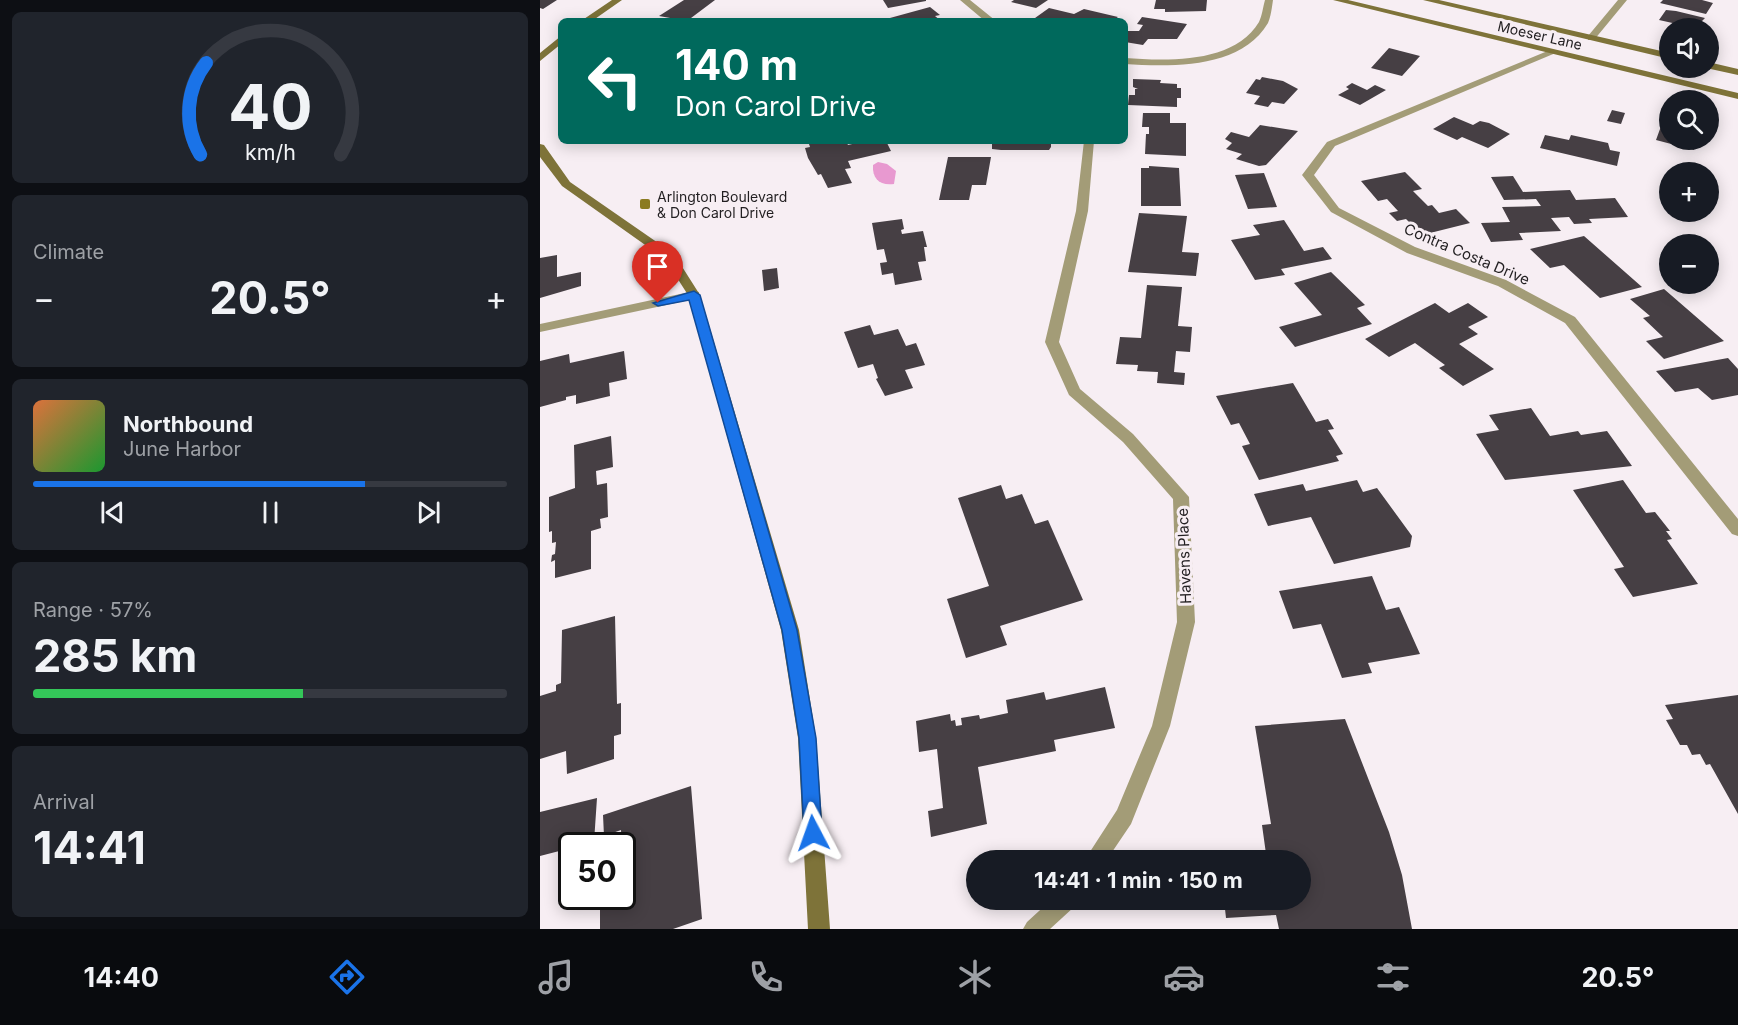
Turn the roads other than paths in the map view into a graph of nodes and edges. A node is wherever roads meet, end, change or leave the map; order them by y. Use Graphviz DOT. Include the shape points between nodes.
graph roads {
  1 [pos="618,0"];
  2 [pos="963,0"];
  3 [pos="1269,0"];
  4 [pos="1337,0"];
  5 [pos="1427,0"];
  6 [pos="1623,0"];
  7 [pos="591,18"];
  8 [pos="987,18"];
  9 [pos="1591,38"];
  10 [pos="558,42"];
  11 [pos="1553,52"];
  12 [pos="1659,53"];
  13 [pos="540,58"];
  14 [pos="1128,61"];
  15 [pos="1719,68"];
  16 [pos="1738,72"];
  17 [pos="1738,96"];
  18 [pos="1089,144"];
  19 [pos="540,147"];
  20 [pos="694,295"];
  21 [pos="540,328"];
  22 [pos="1738,530"];
  23 [pos="1102,850"];
  24 [pos="1056,910"];
  25 [pos="819,929"];
  26 [pos="1034,929"];
  1 -- 7 [label="main road"];
  2 -- 8 [label="street"];
  3 -- 14 [label="street" via="1268,12 1256,34 1230,51 1172,63"];
  4 -- 11 [label="main road, Moeser Lane"];
  5 -- 9 [label="main road, Moeser Lane"];
  6 -- 9 [label="street"];
  9 -- 12 [label="main road, Moeser Lane"];
  10 -- 13 [label="main road"];
  11 -- 17 [label="main road, Moeser Lane"];
  11 -- 22 [label="street, Contra Costa Drive" via="1331,144 1308,175 1335,210 1411,250 1502,283 1570,320"];
  15 -- 16 [label="main road"];
  18 -- 23 [label="street, Havens Place" via="1082,211 1052,342 1074,392 1128,438 1181,497 1186,622 1161,726 1124,817"];
  19 -- 20 [label="main road" via="566,184 670,257"];
  20 -- 21 [label="street"];
  20 -- 25 [label="main road" via="790,630 807,738"];
  24 -- 26 [label="street"];
}
